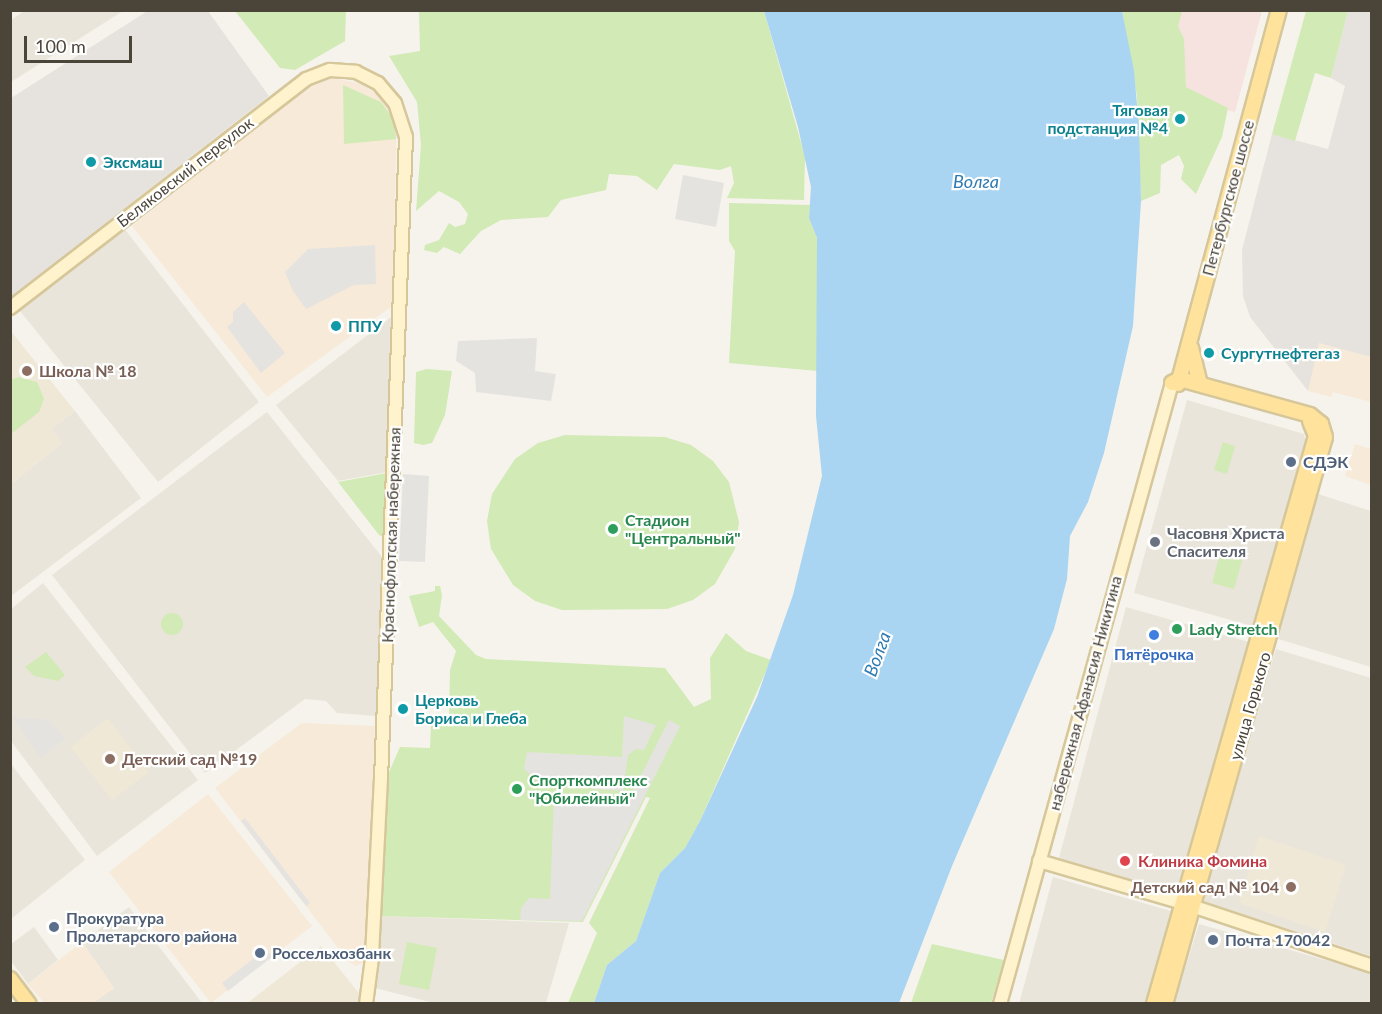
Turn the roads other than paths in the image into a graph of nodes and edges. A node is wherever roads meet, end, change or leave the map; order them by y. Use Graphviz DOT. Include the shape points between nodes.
graph roads {
  1 [pos="1272,10"];
  2 [pos="1279,10"];
  3 [pos="372,78"];
  4 [pos="10,308"];
  5 [pos="1190,340"];
  6 [pos="1176,382"];
  7 [pos="1200,384"];
  8 [pos="1042,862"];
  9 [pos="1188,905"];
  10 [pos="1371,966"];
  11 [pos="10,979"];
  12 [pos="10,989"];
  13 [pos="22,1004"];
  14 [pos="29,1004"];
  15 [pos="366,1004"];
  16 [pos="1000,1004"];
  17 [pos="1007,1004"];
  18 [pos="1154,1004"];
  19 [pos="1165,1004"];
  1 -- 6 [label="main road, Петербургское шоссе"];
  2 -- 5 [label="main road, Петербургское шоссе"];
  3 -- 4 [label="street, Беляковский переулок" via="335,70 302,81"];
  3 -- 15 [label="street, Краснофлотская набережная" via="393,99 406,137 381,778 372,963"];
  5 -- 6 [label="main road, Петербургское шоссе"];
  5 -- 7 [label="main road"];
  6 -- 7 [label="main road, улица Горького"];
  6 -- 8 [label="street, набережная Афанасия Никитина"];
  6 -- 9 [label="main road, улица Горького" via="1308,421 1314,425 1316,436"];
  7 -- 9 [label="main road, улица Горького" via="1311,416 1323,426 1325,440"];
  8 -- 9 [label="street"];
  8 -- 16 [label="street, набережная Афанасия Никитина"];
  8 -- 17 [label="street, набережная Афанасия Никитина"];
  9 -- 10 [label="street"];
  9 -- 18 [label="main road, улица Горького"];
  9 -- 19 [label="main road, улица Горького"];
  11 -- 14 [label="main road"];
  12 -- 13 [label="main road"];
}
